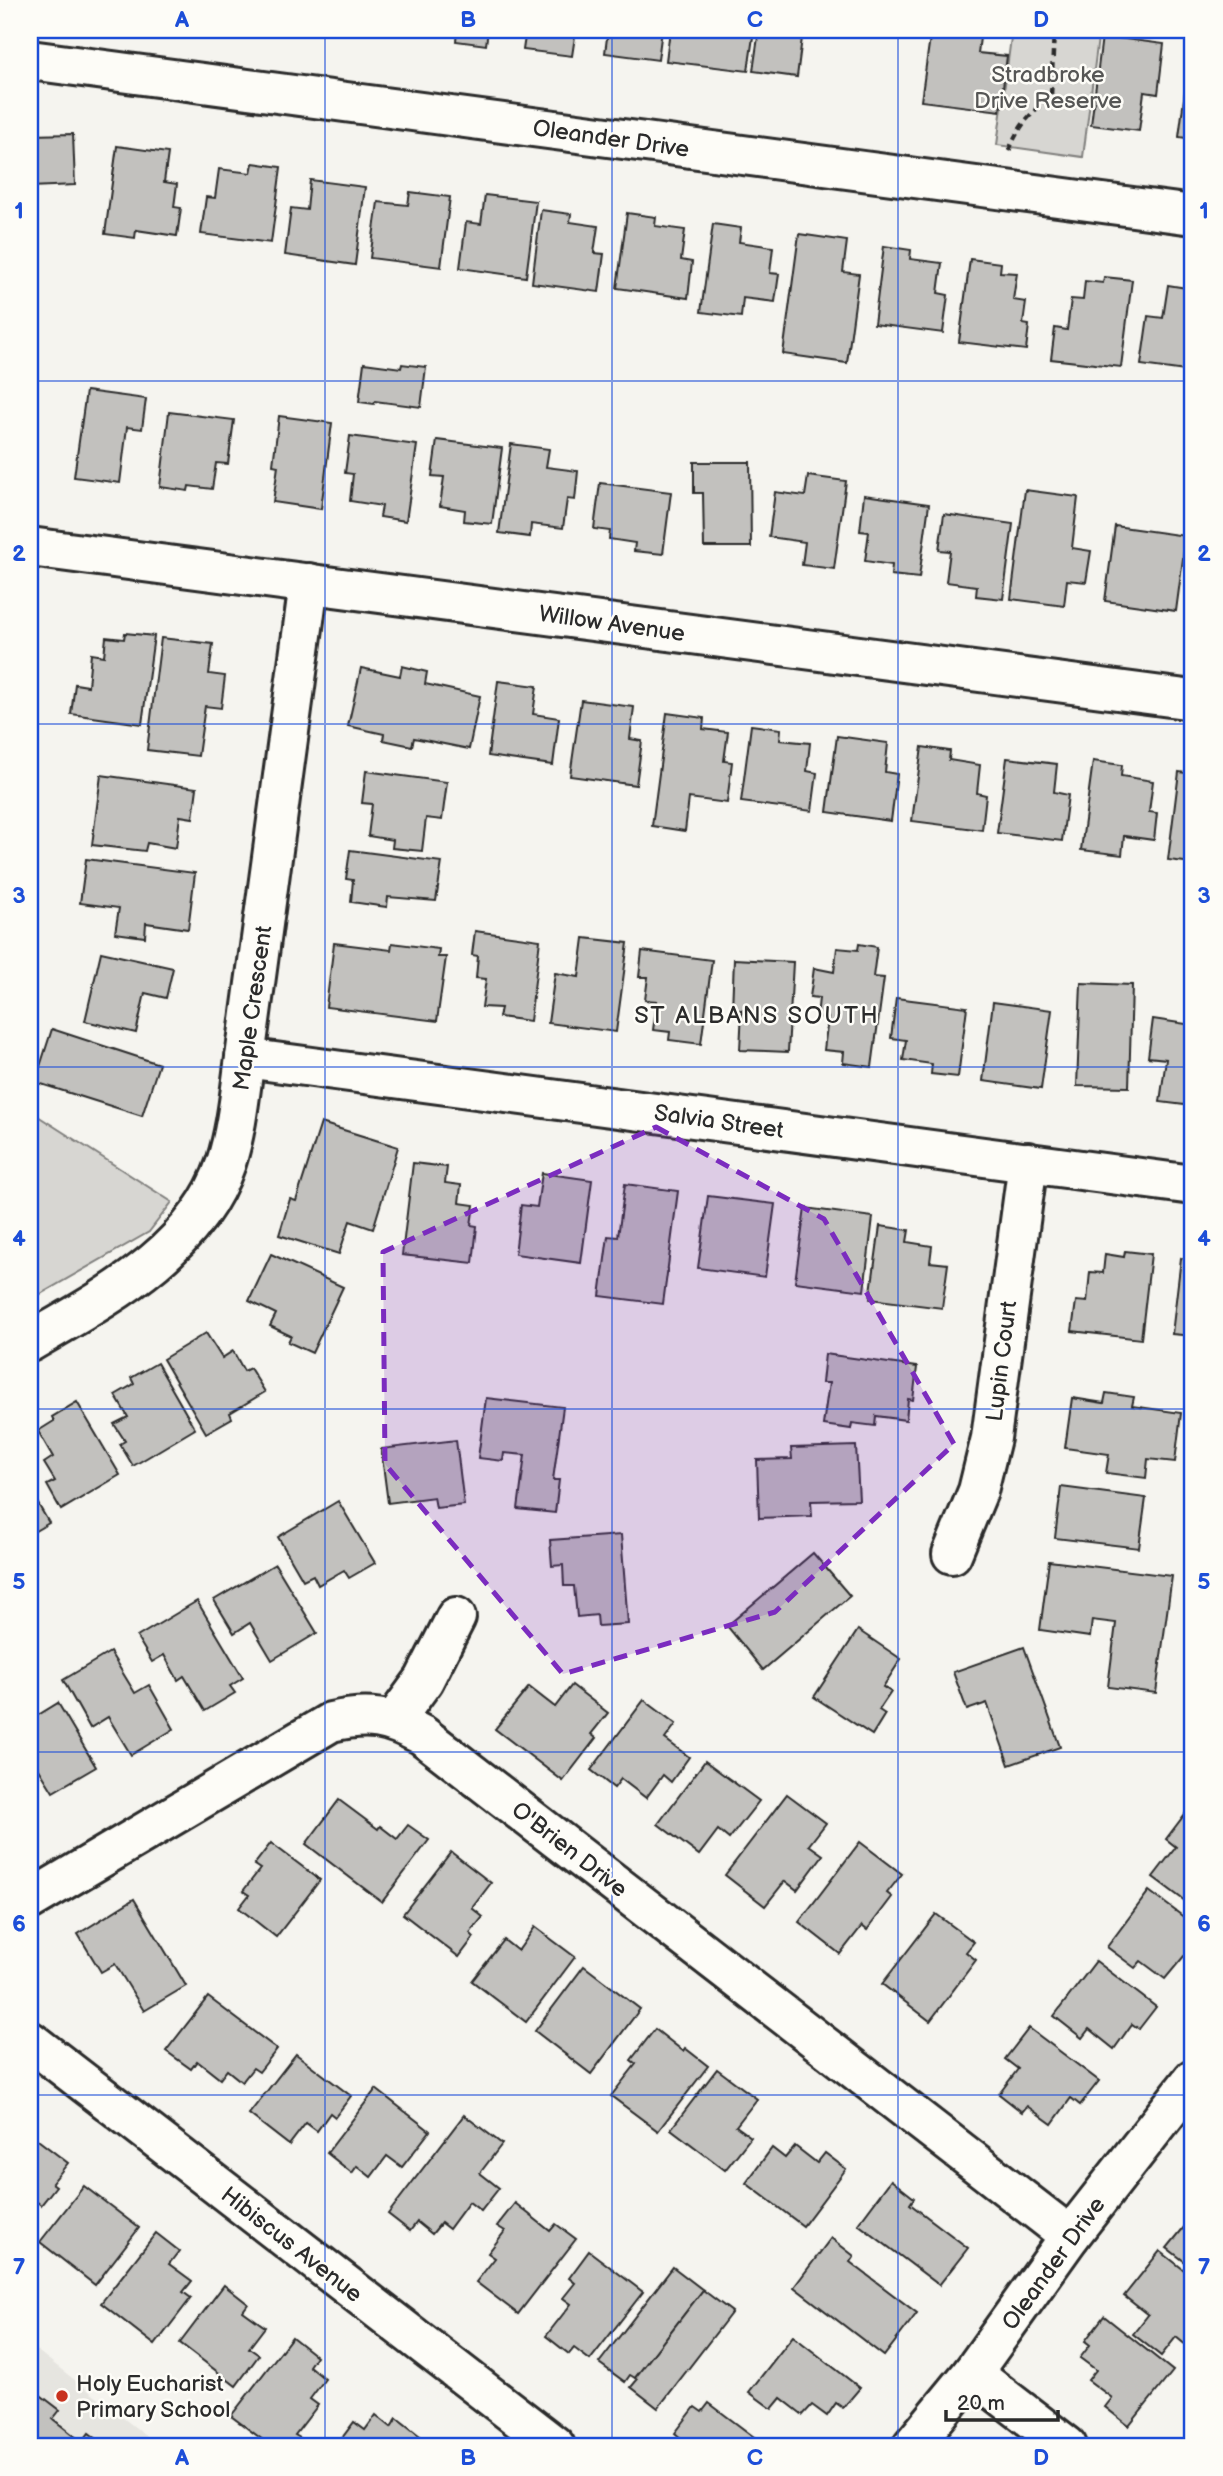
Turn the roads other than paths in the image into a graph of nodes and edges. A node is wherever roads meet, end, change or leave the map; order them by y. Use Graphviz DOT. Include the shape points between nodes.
graph roads {
  1 [pos="30,60"];
  2 [pos="1193,215"];
  3 [pos="30,547"];
  4 [pos="309,583"];
  5 [pos="1193,700"];
  6 [pos="246,1058"];
  7 [pos="1028,1162"];
  8 [pos="1193,1185"];
  9 [pos="30,1342"];
  10 [pos="952,1554"];
  11 [pos="456,1616"];
  12 [pos="394,1721"];
  13 [pos="30,1900"];
  14 [pos="30,2041"];
  15 [pos="1193,2079"];
  16 [pos="1070,2236"];
  17 [pos="972,2373"];
  18 [pos="555,2446"];
  19 [pos="912,2446"];
  20 [pos="1067,2446"];
  1 -- 2 [label="street, Oleander Drive"];
  3 -- 4 [label="street, Willow Avenue"];
  4 -- 5 [label="street, Willow Avenue"];
  4 -- 6 [label="street, Maple Crescent"];
  6 -- 7 [label="street, Salvia Street"];
  6 -- 9 [label="street, Maple Crescent" via="225,1165 183,1235 153,1264 108,1296"];
  7 -- 8 [label="street, Salvia Street"];
  7 -- 10 [label="street, Lupin Court" via="991,1438 978,1491"];
  11 -- 12 [label="street" via="424,1680"];
  12 -- 13 [label="street, O'Brien Drive" via="366,1716 331,1722"];
  12 -- 16 [label="street, O'Brien Drive" via="422,1735"];
  14 -- 18 [label="street, Hibiscus Avenue"];
  15 -- 16 [label="street, Oleander Drive"];
  16 -- 17 [label="street, Oleander Drive"];
  17 -- 19 [label="street, Oleander Drive"];
  17 -- 20 [label="street"];
}
